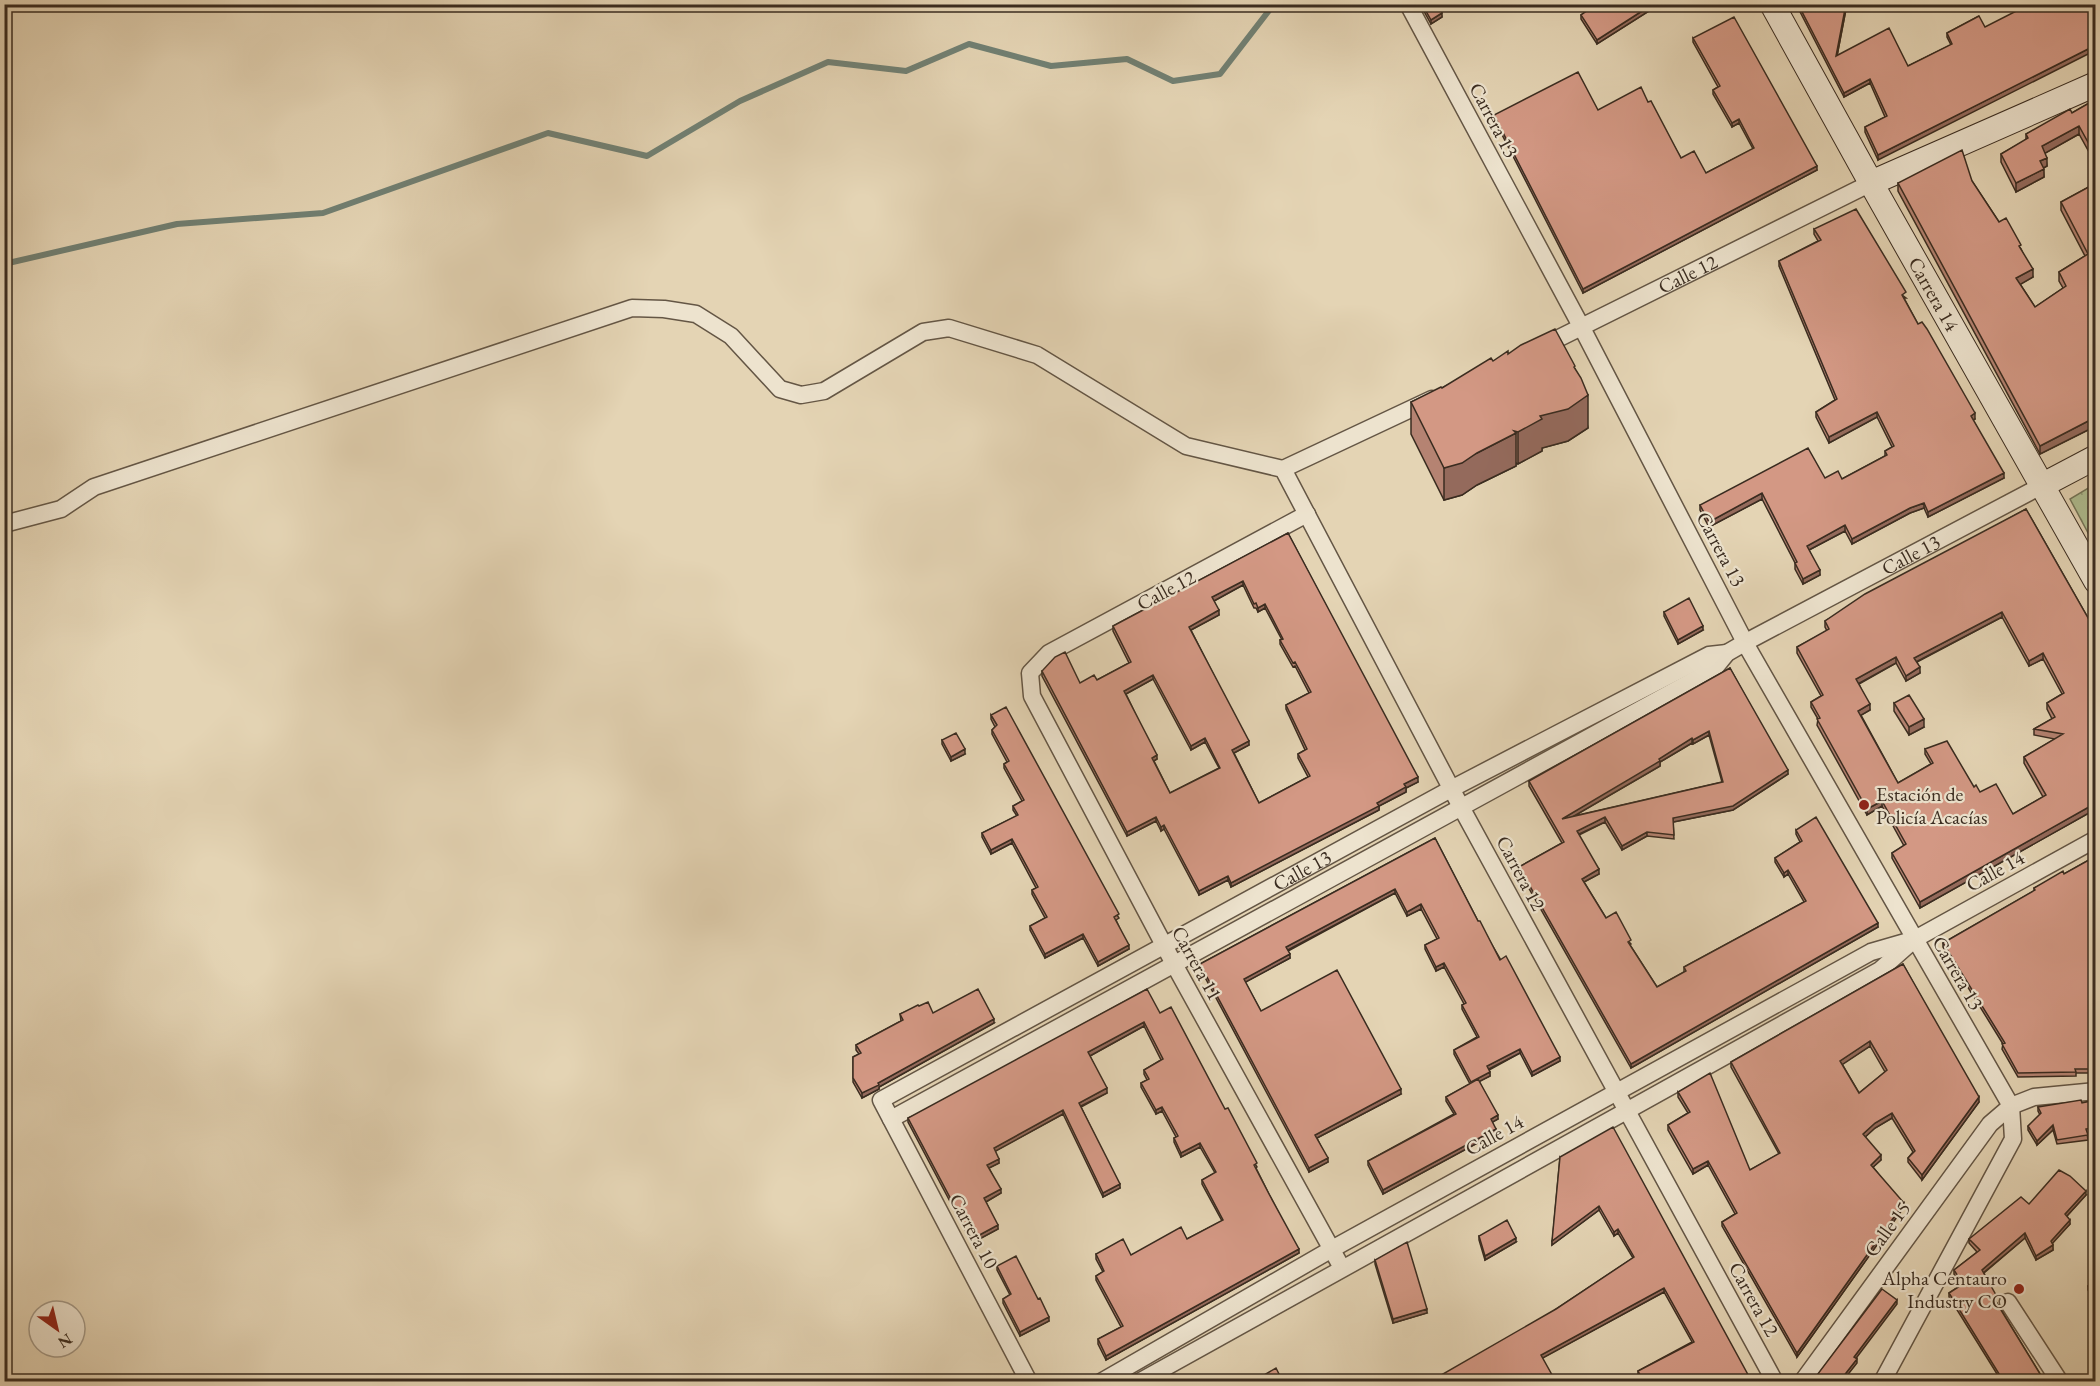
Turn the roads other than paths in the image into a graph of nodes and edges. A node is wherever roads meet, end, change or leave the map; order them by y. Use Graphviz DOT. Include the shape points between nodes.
graph roads {
  1 [pos="1408,4"];
  2 [pos="1772,4"];
  3 [pos="2096,84"];
  4 [pos="1870,183"];
  5 [pos="1582,328"];
  6 [pos="1529,353"];
  7 [pos="1443,393"];
  8 [pos="2096,457"];
  9 [pos="1283,469"];
  10 [pos="2041,486"];
  11 [pos="1307,514"];
  12 [pos="4,524"];
  13 [pos="2096,581"];
  14 [pos="1746,642"];
  15 [pos="1727,653"];
  16 [pos="1030,673"];
  17 [pos="1451,789"];
  18 [pos="1461,807"];
  19 [pos="2096,839"];
  20 [pos="1915,939"];
  21 [pos="1164,946"];
  22 [pos="1174,964"];
  23 [pos="2096,1090"];
  24 [pos="1615,1092"];
  25 [pos="881,1100"];
  26 [pos="2011,1106"];
  27 [pos="1626,1111"];
  28 [pos="891,1119"];
  29 [pos="1332,1249"];
  30 [pos="1342,1268"];
  31 [pos="2008,1302"];
  32 [pos="1029,1382"];
  33 [pos="1101,1382"];
  34 [pos="1139,1382"];
  35 [pos="1775,1382"];
  36 [pos="1802,1382"];
  37 [pos="1882,1382"];
  38 [pos="2060,1382"];
  1 -- 5 [label="street, Carrera 13"];
  2 -- 4 [label="street, Carrera 14"];
  3 -- 4 [label="street, Calle 12"];
  4 -- 5 [label="street, Calle 12"];
  4 -- 10 [label="street, Carrera 14"];
  5 -- 6 [label="street, Calle 12"];
  5 -- 14 [label="street, Carrera 13"];
  7 -- 9 [label="street"];
  8 -- 10 [label="street, Calle 13"];
  9 -- 11 [label="street, Carrera 12"];
  9 -- 12 [label="street" via="1186,446 1037,355 949,328 923,332 824,391 801,395 780,389 731,336 696,314 632,308 94,487 61,509"];
  10 -- 13 [label="street, Carrera 14"];
  10 -- 14 [label="street, Calle 13"];
  11 -- 16 [label="street, Calle 12" via="1049,653"];
  11 -- 17 [label="street, Carrera 12"];
  14 -- 15 [label="street, Calle 13"];
  14 -- 20 [label="street, Carrera 13"];
  15 -- 17 [label="street, Calle 13" via="1709,655"];
  15 -- 18 [label="street, Calle 13" via="1714,669"];
  16 -- 21 [label="street, Carrera 11" via="1032,696"];
  17 -- 18 [label="street, Carrera 12"];
  17 -- 21 [label="street, Calle 13"];
  18 -- 22 [label="street, Calle 13"];
  18 -- 24 [label="street, Carrera 12"];
  19 -- 20 [label="street, Calle 14"];
  20 -- 24 [label="street, Calle 14" via="1871,952"];
  20 -- 26 [label="street, Carrera 13"];
  20 -- 27 [label="street, Calle 14" via="1880,969"];
  21 -- 22 [label="street, Carrera 11"];
  21 -- 25 [label="street, Calle 13"];
  22 -- 28 [label="street, Calle 13"];
  22 -- 29 [label="street, Carrera 11"];
  23 -- 26 [label="street, Calle 15" via="2034,1096"];
  24 -- 27 [label="street, Carrera 12"];
  24 -- 29 [label="street, Calle 14"];
  25 -- 28 [label="street, Carrera 10"];
  26 -- 36 [label="street, Calle 15" via="1990,1124"];
  26 -- 37 [label="street" via="2013,1139"];
  27 -- 30 [label="street, Calle 14"];
  27 -- 35 [label="street, Carrera 12"];
  28 -- 32 [label="street, Carrera 10"];
  29 -- 30 [label="street, Carrera 11"];
  29 -- 33 [label="street, Calle 14"];
  30 -- 34 [label="street, Calle 14"];
  31 -- 38 [label="street"];
}
